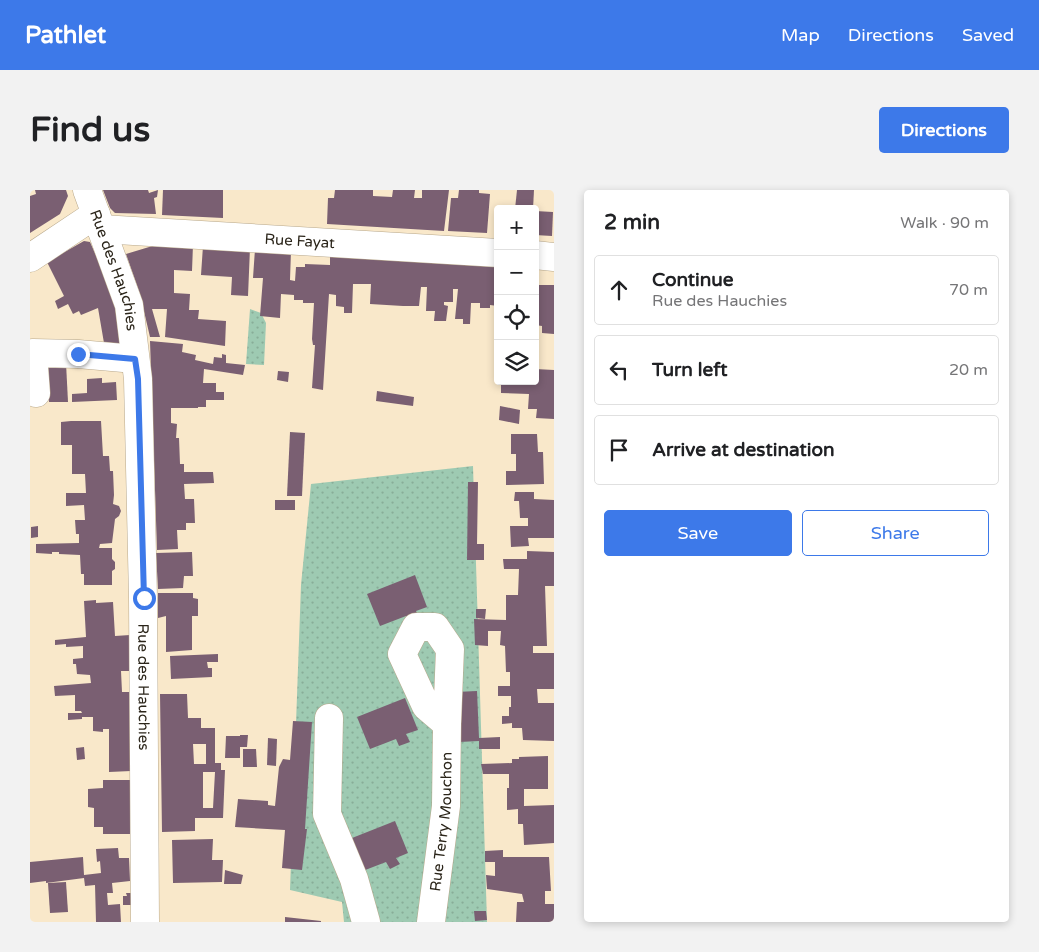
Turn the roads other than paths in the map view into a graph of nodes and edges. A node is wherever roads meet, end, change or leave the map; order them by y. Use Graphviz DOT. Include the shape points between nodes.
graph roads {
  1 [pos="95,211"];
  2 [pos="494,253"];
  3 [pos="539,256"];
  4 [pos="554,257"];
  5 [pos="30,258"];
  6 [pos="135,359"];
  7 [pos="36,392"];
  8 [pos="329,718"];
  9 [pos="447,724"];
  10 [pos="428,921"];
  11 [pos="146,922"];
  12 [pos="366,922"];
  1 -- 2 [label="street, Rue Fayat"];
  1 -- 5 [label="street"];
  1 -- 6 [label="street, Rue des Hauchies" via="129,305"];
  3 -- 4 [label="street"];
  6 -- 7 [label="street" via="33,353"];
  6 -- 11 [label="street, Rue des Hauchies" via="144,598"];
  8 -- 12 [label="street" via="328,814 354,879"];
  9 -- 10 [label="street, Rue Terry Mouchon" via="446,806"];
}
